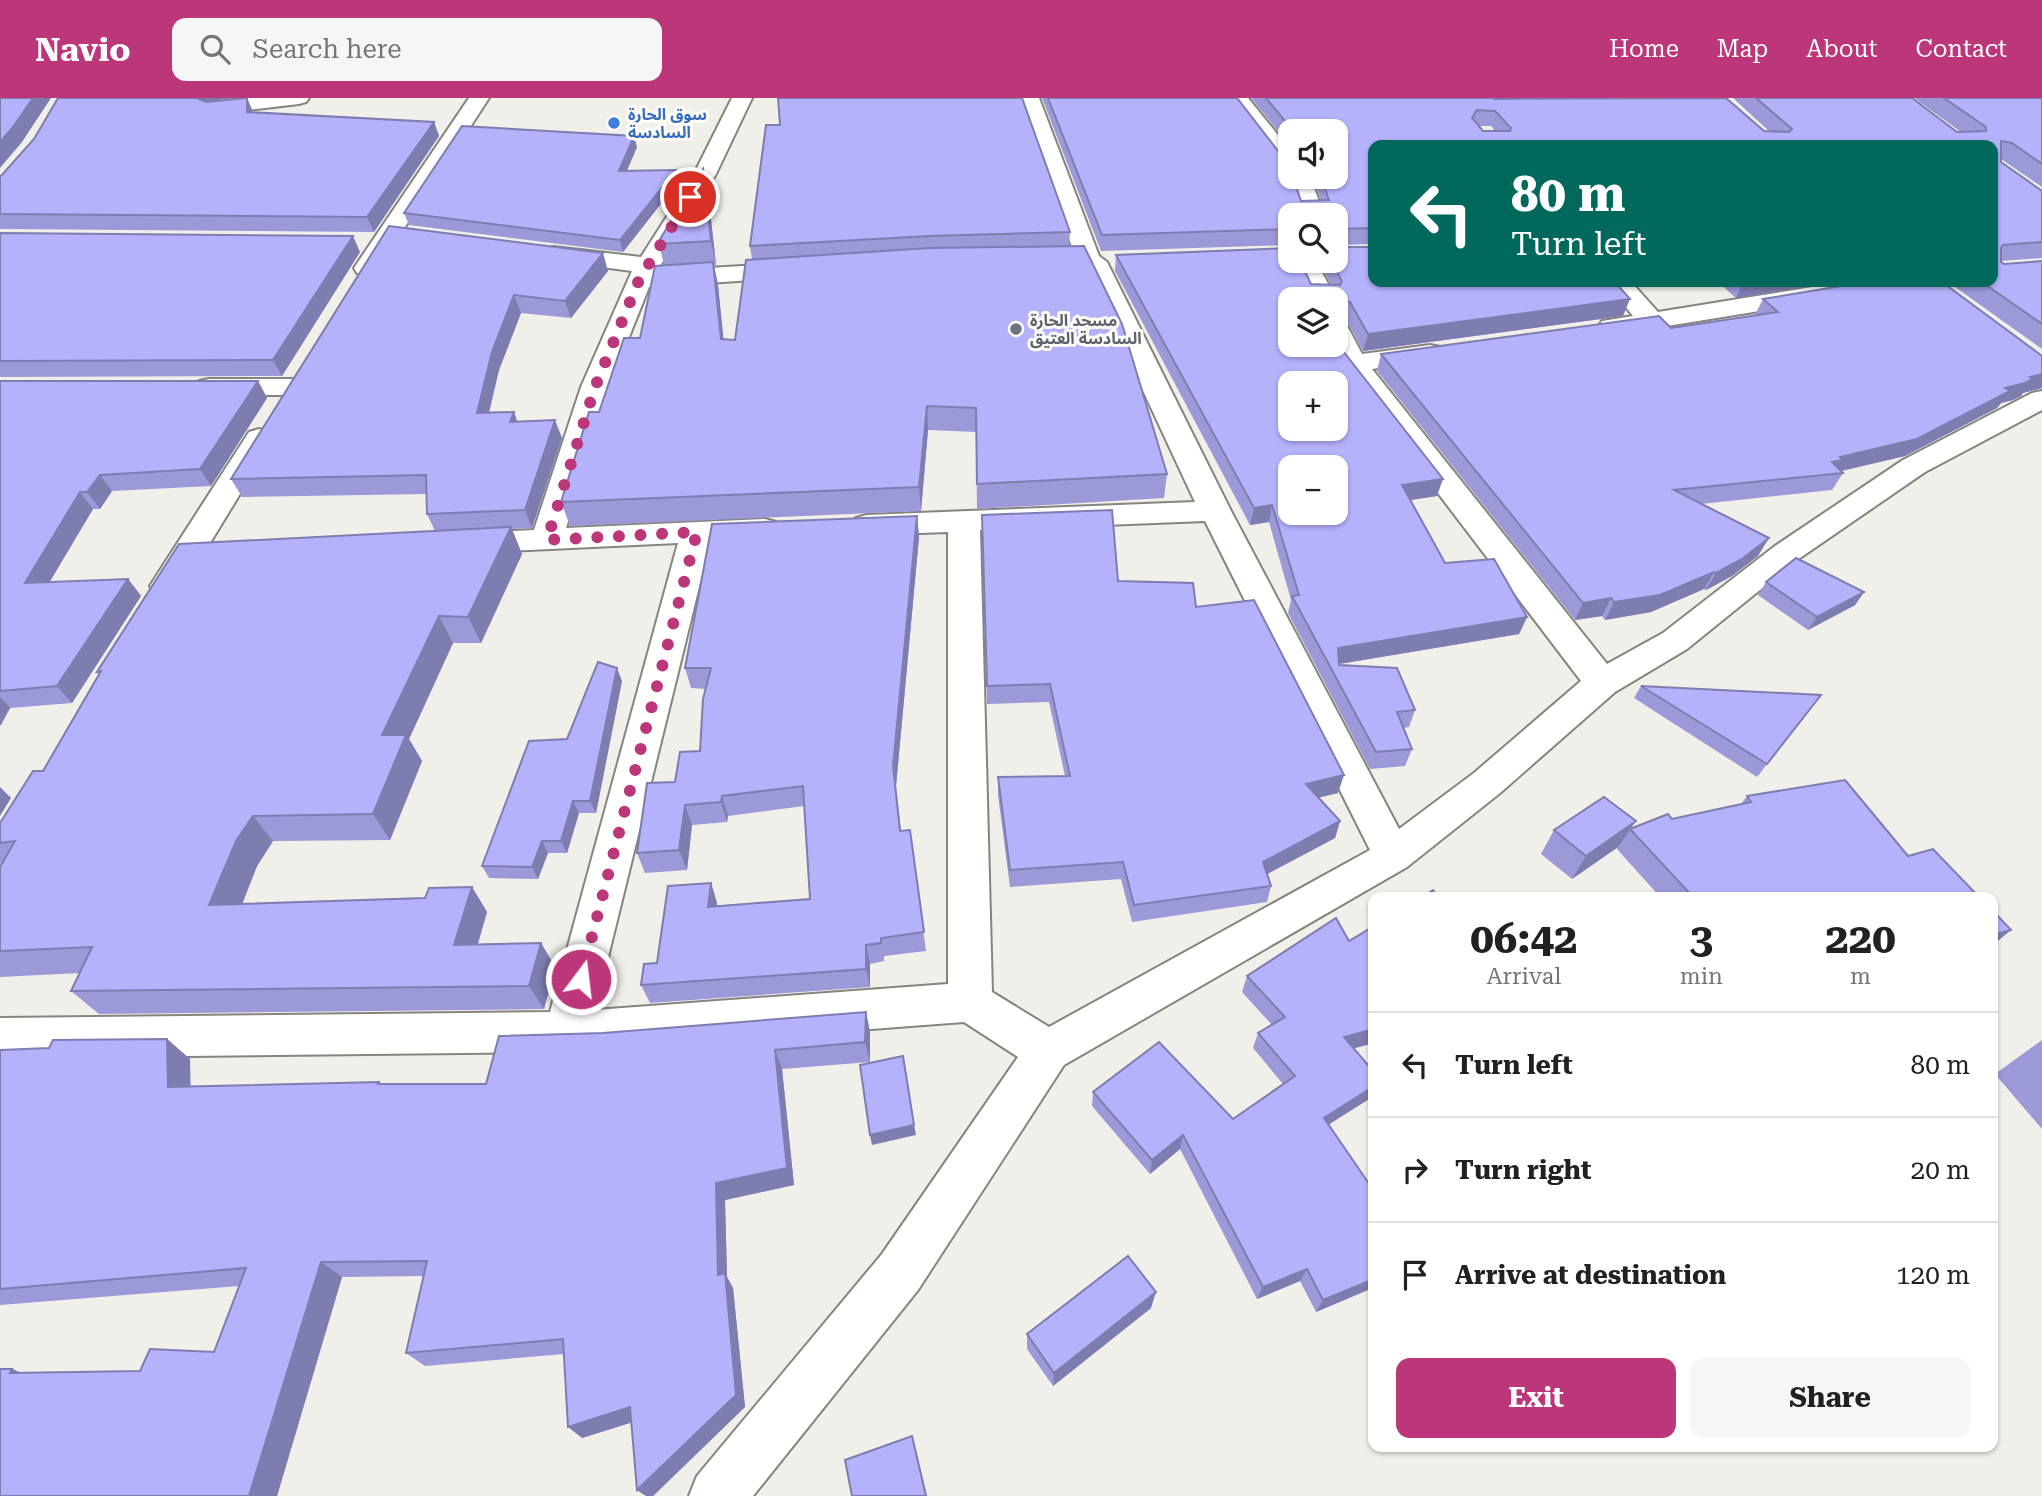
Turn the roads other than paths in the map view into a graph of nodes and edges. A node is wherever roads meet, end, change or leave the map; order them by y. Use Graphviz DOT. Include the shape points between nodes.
graph roads {
  1 [pos="299,98"];
  2 [pos="478,98"];
  3 [pos="742,98"];
  4 [pos="1029,98"];
  5 [pos="1237,98"];
  6 [pos="214,108"];
  7 [pos="1278,150"];
  8 [pos="527,250"];
  9 [pos="1062,259"];
  10 [pos="1102,261"];
  11 [pos="819,269"];
  12 [pos="642,273"];
  13 [pos="354,287"];
  14 [pos="1622,287"];
  15 [pos="1860,287"];
  16 [pos="1653,322"];
  17 [pos="1587,330"];
  18 [pos="1450,350"];
  19 [pos="1348,353"];
  20 [pos="1353,363"];
  21 [pos="180,387"];
  22 [pos="2042,399"];
  23 [pos="1214,511"];
  24 [pos="964,520"];
  25 [pos="844,526"];
  26 [pos="790,528"];
  27 [pos="697,532"];
  28 [pos="547,540"];
  29 [pos="436,545"];
  30 [pos="228,554"];
  31 [pos="186,556"];
  32 [pos="150,613"];
  33 [pos="1602,683"];
  34 [pos="1393,856"];
  35 [pos="970,1002"];
  36 [pos="567,1032"];
  37 [pos="0,1038"];
  38 [pos="1048,1051"];
  39 [pos="717,1496"];
  1 -- 6 [label="street"];
  2 -- 13 [label="street"];
  3 -- 12 [label="street" via="705,174"];
  4 -- 10 [label="street"];
  5 -- 7 [label="street"];
  8 -- 12 [label="street"];
  9 -- 10 [label="street"];
  10 -- 23 [label="street"];
  11 -- 12 [label="street"];
  12 -- 28 [label="street" via="595,387"];
  14 -- 16 [label="street"];
  15 -- 16 [label="street"];
  16 -- 17 [label="street"];
  18 -- 20 [label="street"];
  19 -- 20 [label="street"];
  20 -- 33 [label="street"];
  21 -- 31 [label="street" via="298,376"];
  22 -- 33 [label="street" via="1914,466 1786,553 1675,641"];
  23 -- 24 [label="street"];
  23 -- 34 [label="street"];
  24 -- 25 [label="street"];
  24 -- 35 [label="street"];
  26 -- 27 [label="street"];
  27 -- 28 [label="street"];
  27 -- 36 [label="street"];
  28 -- 29 [label="street"];
  30 -- 31 [label="street"];
  31 -- 32 [label="street"];
  33 -- 34 [label="street" via="1487,783"];
  34 -- 38 [label="street"];
  35 -- 36 [label="street"];
  35 -- 38 [label="street"];
  36 -- 37 [label="street"];
  38 -- 39 [label="street" via="900,1272"];
}
